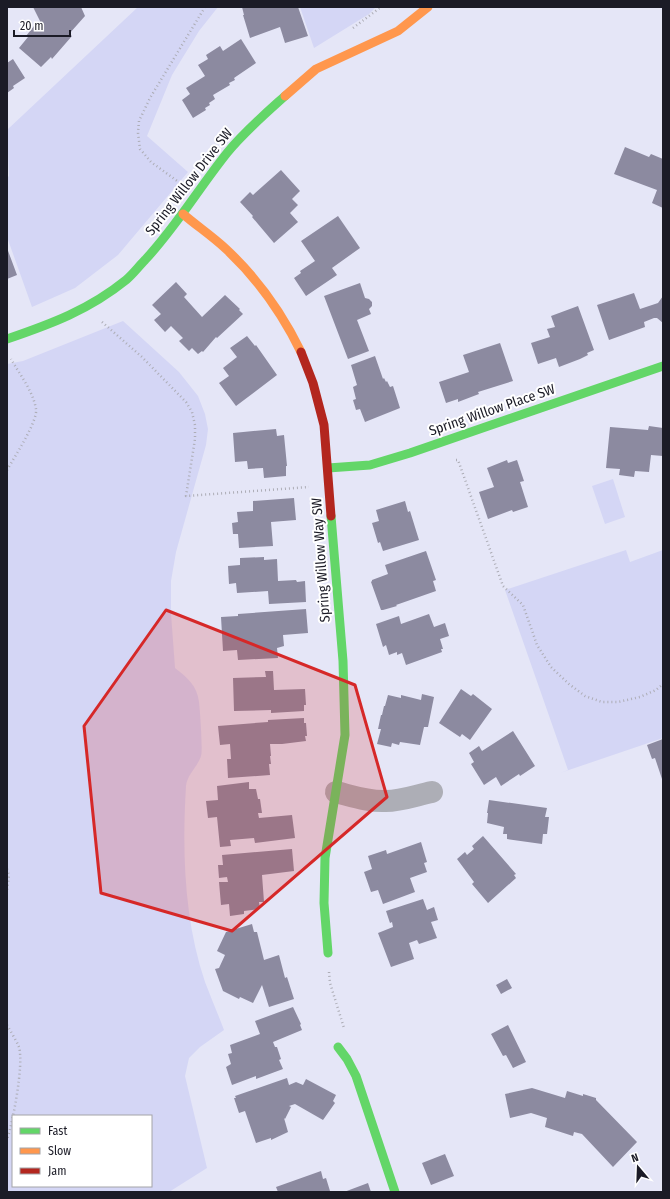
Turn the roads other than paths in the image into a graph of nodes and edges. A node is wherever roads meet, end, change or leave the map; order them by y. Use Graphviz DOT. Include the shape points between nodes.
graph roads {
  1 [pos="428,7"];
  2 [pos="182,214"];
  3 [pos="7,339"];
  4 [pos="663,366"];
  5 [pos="328,468"];
  6 [pos="336,792"];
  7 [pos="432,792"];
  8 [pos="328,953"];
  9 [pos="338,1047"];
  10 [pos="395,1192"];
  1 -- 2 [label="street, Spring Willow Drive SW" via="398,31 316,69 255,123 227,153"];
  2 -- 3 [label="street, Spring Willow Drive SW" via="157,247 127,279 92,304 52,324"];
  2 -- 5 [label="street, Spring Willow Way SW" via="224,247 255,279 286,324 298,345 317,397 324,425"];
  4 -- 5 [label="street, Spring Willow Place SW" via="410,453 370,465"];
  5 -- 6 [label="street, Spring Willow Way SW" via="345,700 345,735"];
  6 -- 7 [label="street" via="386,801"];
  6 -- 8 [label="street, Spring Willow Way SW" via="324,871"];
  9 -- 10 [label="street" via="356,1076"];
}
